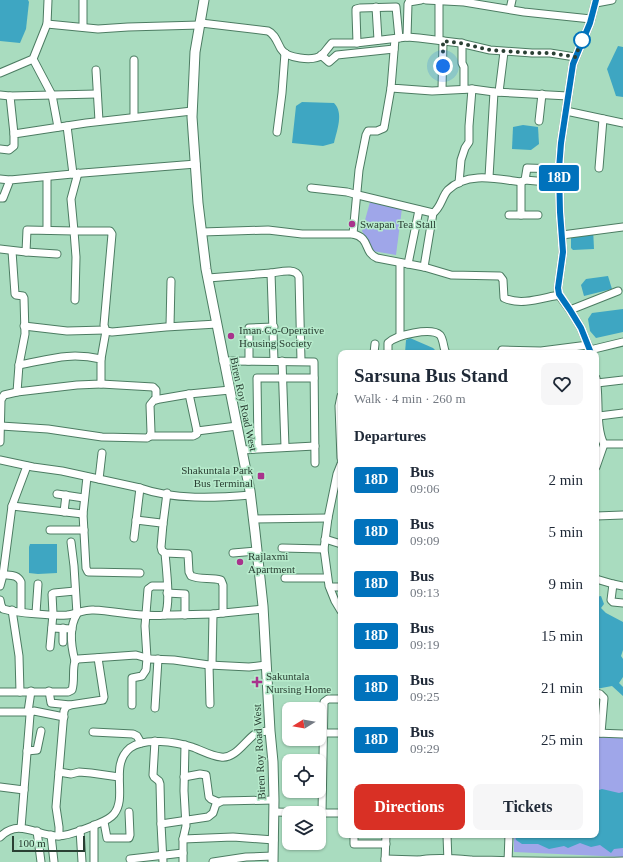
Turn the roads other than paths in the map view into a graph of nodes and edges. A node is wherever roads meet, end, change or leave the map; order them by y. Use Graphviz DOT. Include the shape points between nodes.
graph roads {
  1 [pos="48,0"];
  2 [pos="83,0"];
  3 [pos="204,0"];
  4 [pos="421,0"];
  5 [pos="426,0"];
  6 [pos="439,0"];
  7 [pos="512,0"];
  8 [pos="612,0"];
  9 [pos="596,2"];
  10 [pos="376,7"];
  11 [pos="510,9"];
  12 [pos="591,19"];
  13 [pos="47,24"];
  14 [pos="200,24"];
  15 [pos="83,27"];
  16 [pos="407,37"];
  17 [pos="397,38"];
  18 [pos="378,40"];
  19 [pos="441,41"];
  20 [pos="358,42"];
  21 [pos="462,44"];
  22 [pos="394,49"];
  23 [pos="504,52"];
  24 [pos="285,53"];
  25 [pos="321,55"];
  26 [pos="575,57"];
  27 [pos="33,59"];
  28 [pos="134,60"];
  29 [pos="96,70"];
  30 [pos="0,73"];
  31 [pos="391,88"];
  32 [pos="464,89"];
  33 [pos="472,89"];
  34 [pos="442,90"];
  35 [pos="496,92"];
  36 [pos="97,94"];
  37 [pos="542,94"];
  38 [pos="52,95"];
  39 [pos="0,96"];
  40 [pos="10,96"];
  41 [pos="568,96"];
  42 [pos="192,111"];
  43 [pos="566,111"];
  44 [pos="134,117"];
  45 [pos="603,119"];
  46 [pos="99,121"];
  47 [pos="538,121"];
  48 [pos="623,123"];
  49 [pos="67,126"];
  50 [pos="58,127"];
  51 [pos="277,132"];
  52 [pos="14,134"];
  53 [pos="0,149"];
  54 [pos="196,164"];
  55 [pos="599,168"];
  56 [pos="559,169"];
  57 [pos="76,174"];
  58 [pos="47,177"];
  59 [pos="489,177"];
  60 [pos="0,178"];
  61 [pos="10,180"];
  62 [pos="523,181"];
  63 [pos="459,183"];
  64 [pos="560,183"];
  65 [pos="311,188"];
  66 [pos="358,195"];
  67 [pos="0,198"];
  68 [pos="419,210"];
  69 [pos="433,213"];
  70 [pos="509,215"];
  71 [pos="521,215"];
  72 [pos="538,215"];
  73 [pos="623,227"];
  74 [pos="47,230"];
  75 [pos="74,231"];
  76 [pos="202,232"];
  77 [pos="353,234"];
  78 [pos="562,235"];
  79 [pos="0,249"];
  80 [pos="12,250"];
  81 [pos="26,252"];
  82 [pos="57,254"];
  83 [pos="400,263"];
  84 [pos="408,264"];
  85 [pos="424,267"];
  86 [pos="271,274"];
  87 [pos="208,278"];
  88 [pos="171,282"];
  89 [pos="618,291"];
  90 [pos="559,294"];
  91 [pos="75,300"];
  92 [pos="570,310"];
  93 [pos="217,324"];
  94 [pos="24,326"];
  95 [pos="170,326"];
  96 [pos="274,327"];
  97 [pos="105,331"];
  98 [pos="400,335"];
  99 [pos="623,342"];
  100 [pos="374,344"];
  101 [pos="590,349"];
  102 [pos="374,350"];
  103 [pos="388,350"];
  104 [pos="445,350"];
  105 [pos="565,350"];
  106 [pos="101,359"];
  107 [pos="223,361"];
  108 [pos="274,361"];
  109 [pos="282,361"];
  110 [pos="248,362"];
  111 [pos="301,362"];
  112 [pos="19,365"];
  113 [pos="282,378"];
  114 [pos="314,378"];
  115 [pos="599,380"];
  116 [pos="623,380"];
  117 [pos="101,384"];
  118 [pos="230,390"];
  119 [pos="17,392"];
  120 [pos="189,394"];
  121 [pos="156,400"];
  122 [pos="623,413"];
  123 [pos="599,420"];
  124 [pos="1,426"];
  125 [pos="237,426"];
  126 [pos="599,426"];
  127 [pos="197,431"];
  128 [pos="150,436"];
  129 [pos="0,442"];
  130 [pos="604,444"];
  131 [pos="623,444"];
  132 [pos="315,446"];
  133 [pos="285,447"];
  134 [pos="258,448"];
  135 [pos="242,450"];
  136 [pos="102,452"];
  137 [pos="599,458"];
  138 [pos="0,460"];
  139 [pos="315,463"];
  140 [pos="27,466"];
  141 [pos="86,477"];
  142 [pos="99,479"];
  143 [pos="338,479"];
  144 [pos="140,488"];
  145 [pos="57,494"];
  146 [pos="167,494"];
  147 [pos="66,495"];
  148 [pos="251,495"];
  149 [pos="84,498"];
  150 [pos="12,506"];
  151 [pos="64,512"];
  152 [pos="83,514"];
  153 [pos="623,515"];
  154 [pos="599,516"];
  155 [pos="328,518"];
  156 [pos="254,519"];
  157 [pos="136,520"];
  158 [pos="163,524"];
  159 [pos="50,530"];
  160 [pos="84,530"];
  161 [pos="134,538"];
  162 [pos="325,539"];
  163 [pos="71,542"];
  164 [pos="338,543"];
  165 [pos="4,545"];
  166 [pos="282,548"];
  167 [pos="324,549"];
  168 [pos="257,551"];
  169 [pos="165,553"];
  170 [pos="233,553"];
  171 [pos="74,566"];
  172 [pos="86,567"];
  173 [pos="140,573"];
  174 [pos="2,574"];
  175 [pos="285,578"];
  176 [pos="327,578"];
  177 [pos="599,580"];
  178 [pos="38,584"];
  179 [pos="613,584"];
  180 [pos="0,586"];
  181 [pos="623,586"];
  182 [pos="330,587"];
  183 [pos="338,587"];
  184 [pos="167,590"];
  185 [pos="75,591"];
  186 [pos="0,600"];
  187 [pos="623,603"];
  188 [pos="338,606"];
  189 [pos="263,609"];
  190 [pos="12,610"];
  191 [pos="21,611"];
  192 [pos="36,613"];
  193 [pos="223,613"];
  194 [pos="53,614"];
  195 [pos="77,614"];
  196 [pos="165,614"];
  197 [pos="213,614"];
  198 [pos="146,615"];
  199 [pos="185,615"];
  200 [pos="52,628"];
  201 [pos="63,628"];
  202 [pos="72,629"];
  203 [pos="63,642"];
  204 [pos="50,647"];
  205 [pos="98,658"];
  206 [pos="147,658"];
  207 [pos="158,659"];
  208 [pos="75,661"];
  209 [pos="211,665"];
  210 [pos="266,665"];
  211 [pos="31,691"];
  212 [pos="49,691"];
  213 [pos="0,692"];
  214 [pos="20,692"];
  215 [pos="599,694"];
  216 [pos="338,699"];
  217 [pos="324,702"];
  218 [pos="210,704"];
  219 [pos="70,705"];
  220 [pos="132,705"];
  221 [pos="155,708"];
  222 [pos="0,712"];
  223 [pos="30,712"];
  224 [pos="64,717"];
  225 [pos="41,731"];
  226 [pos="270,731"];
  227 [pos="93,732"];
  228 [pos="326,733"];
  229 [pos="338,733"];
  230 [pos="599,734"];
  231 [pos="623,734"];
  232 [pos="155,741"];
  233 [pos="141,743"];
  234 [pos="185,745"];
  235 [pos="324,746"];
  236 [pos="27,751"];
  237 [pos="59,772"];
  238 [pos="119,777"];
  239 [pos="184,777"];
  240 [pos="0,787"];
  241 [pos="24,790"];
  242 [pos="274,800"];
  243 [pos="218,802"];
  244 [pos="322,806"];
  245 [pos="130,812"];
  246 [pos="274,812"];
  247 [pos="282,812"];
  248 [pos="326,813"];
  249 [pos="338,813"];
  250 [pos="186,820"];
  251 [pos="104,822"];
  252 [pos="161,824"];
  253 [pos="94,825"];
  254 [pos="21,828"];
  255 [pos="80,830"];
  256 [pos="37,831"];
  257 [pos="1,835"];
  258 [pos="55,836"];
  259 [pos="354,838"];
  260 [pos="386,838"];
  261 [pos="447,838"];
  262 [pos="509,838"];
  263 [pos="183,839"];
  264 [pos="274,840"];
  265 [pos="386,844"];
  266 [pos="183,853"];
  267 [pos="163,858"];
  268 [pos="130,859"];
  269 [pos="273,859"];
  270 [pos="385,860"];
  271 [pos="416,861"];
  272 [pos="448,861"];
  273 [pos="508,861"];
  274 [pos="41,862"];
  275 [pos="54,862"];
  276 [pos="82,862"];
  277 [pos="94,862"];
  278 [pos="183,862"];
  279 [pos="213,862"];
  280 [pos="608,862"];
  281 [pos="623,862"];
  1 -- 13 [label="street"];
  2 -- 15 [label="street"];
  3 -- 14 [label="main road, Biren Roy Road West"];
  4 -- 16 [label="street" via="408,4"];
  5 -- 6 [label="street"];
  6 -- 11 [label="street"];
  6 -- 19 [label="street"];
  7 -- 11 [label="street"];
  8 -- 9 [label="street"];
  9 -- 12 [label="street"];
  10 -- 17 [label="street" via="396,7"];
  10 -- 18 [label="street"];
  10 -- 20 [label="street" via="356,9"];
  11 -- 12 [label="street"];
  12 -- 26 [label="street"];
  13 -- 15 [label="street"];
  13 -- 27 [label="street"];
  14 -- 15 [label="street" via="98,29"];
  14 -- 24 [label="street" via="268,31"];
  14 -- 42 [label="main road, Biren Roy Road West" via="195,52"];
  16 -- 17 [label="street"];
  16 -- 19 [label="street"];
  17 -- 18 [label="street"];
  17 -- 22 [label="street"];
  18 -- 20 [label="street"];
  19 -- 21 [label="street"];
  19 -- 34 [label="street"];
  20 -- 25 [label="street" via="332,43"];
  21 -- 23 [label="street"];
  21 -- 32 [label="street"];
  22 -- 25 [label="street" via="337,55 329,62"];
  22 -- 31 [label="street"];
  23 -- 26 [label="street" via="550,53"];
  23 -- 35 [label="street"];
  24 -- 25 [label="street" via="303,58"];
  24 -- 51 [label="street"];
  26 -- 41 [label="street"];
  27 -- 30 [label="street"];
  27 -- 38 [label="street"];
  28 -- 44 [label="street"];
  29 -- 36 [label="street"];
  31 -- 34 [label="street"];
  31 -- 66 [label="street" via="384,128 367,132 359,170"];
  32 -- 33 [label="street"];
  32 -- 34 [label="street"];
  33 -- 35 [label="street"];
  33 -- 63 [label="street" via="469,142 461,160"];
  35 -- 37 [label="street"];
  35 -- 59 [label="street"];
  36 -- 38 [label="street"];
  36 -- 46 [label="street"];
  37 -- 41 [label="street"];
  37 -- 47 [label="street"];
  38 -- 40 [label="street"];
  38 -- 50 [label="street"];
  39 -- 40 [label="street"];
  40 -- 52 [label="street"];
  41 -- 43 [label="street"];
  42 -- 44 [label="street"];
  42 -- 54 [label="main road, Biren Roy Road West"];
  43 -- 45 [label="street"];
  43 -- 56 [label="street"];
  44 -- 46 [label="street"];
  45 -- 48 [label="street"];
  45 -- 55 [label="street"];
  46 -- 49 [label="street"];
  49 -- 50 [label="street"];
  49 -- 57 [label="street"];
  50 -- 52 [label="street"];
  52 -- 53 [label="street" via="14,146 9,150"];
  54 -- 57 [label="street"];
  54 -- 76 [label="main road, Biren Roy Road West"];
  56 -- 62 [label="street" via="527,168"];
  56 -- 64 [label="street"];
  57 -- 58 [label="street"];
  57 -- 75 [label="street" via="71,199"];
  58 -- 61 [label="street"];
  58 -- 74 [label="street"];
  59 -- 62 [label="street"];
  59 -- 63 [label="street"];
  60 -- 61 [label="street"];
  61 -- 67 [label="street" via="3,198"];
  62 -- 64 [label="street"];
  62 -- 71 [label="street"];
  63 -- 69 [label="street" via="448,190"];
  64 -- 78 [label="street"];
  65 -- 66 [label="street"];
  66 -- 68 [label="street"];
  66 -- 77 [label="street"];
  68 -- 69 [label="street"];
  68 -- 84 [label="street"];
  69 -- 85 [label="street"];
  70 -- 71 [label="street"];
  71 -- 72 [label="street"];
  73 -- 78 [label="street"];
  74 -- 75 [label="street"];
  74 -- 81 [label="street" via="27,230"];
  75 -- 91 [label="street"];
  75 -- 97 [label="street" via="110,231 112,234"];
  76 -- 77 [label="street" via="268,230 302,234"];
  76 -- 87 [label="main road, Biren Roy Road West"];
  77 -- 83 [label="street" via="364,240 372,256"];
  78 -- 90 [label="street"];
  79 -- 80 [label="street"];
  80 -- 81 [label="street"];
  80 -- 94 [label="street" via="15,294 24,298"];
  81 -- 82 [label="street"];
  83 -- 84 [label="street"];
  83 -- 98 [label="street"];
  84 -- 85 [label="street"];
  85 -- 90 [label="street" via="451,275 500,276 504,280 504,298 513,301 528,301"];
  86 -- 87 [label="street"];
  86 -- 96 [label="street"];
  86 -- 111 [label="street" via="294,271 300,278"];
  87 -- 93 [label="main road, Biren Roy Road West"];
  88 -- 95 [label="street"];
  89 -- 92 [label="street"];
  90 -- 92 [label="street"];
  92 -- 101 [label="street"];
  93 -- 95 [label="street"];
  93 -- 107 [label="main road, Biren Roy Road West"];
  94 -- 97 [label="street" via="67,331"];
  94 -- 112 [label="street"];
  95 -- 97 [label="street"];
  96 -- 108 [label="street"];
  96 -- 110 [label="street" via="249,328"];
  97 -- 106 [label="street"];
  98 -- 103 [label="street" via="388,343"];
  98 -- 104 [label="street" via="435,332 442,338"];
  99 -- 101 [label="street"];
  100 -- 102 [label="street"];
  101 -- 105 [label="street"];
  106 -- 112 [label="street" via="76,355"];
  106 -- 117 [label="street"];
  107 -- 110 [label="street"];
  107 -- 118 [label="main road, Biren Roy Road West"];
  108 -- 109 [label="street"];
  108 -- 110 [label="street"];
  109 -- 111 [label="street"];
  109 -- 113 [label="street"];
  111 -- 114 [label="street" via="314,362"];
  112 -- 119 [label="street"];
  113 -- 114 [label="street"];
  113 -- 133 [label="street"];
  113 -- 134 [label="street" via="257,378"];
  114 -- 132 [label="street"];
  115 -- 116 [label="street"];
  117 -- 119 [label="street" via="77,384"];
  117 -- 121 [label="street" via="153,387 156,390"];
  118 -- 120 [label="street"];
  118 -- 125 [label="main road, Biren Roy Road West"];
  119 -- 124 [label="street" via="2,397"];
  120 -- 121 [label="street"];
  120 -- 127 [label="street"];
  121 -- 128 [label="street" via="150,405"];
  122 -- 123 [label="street"];
  124 -- 128 [label="street" via="48,429 102,438 143,439"];
  124 -- 129 [label="street"];
  125 -- 127 [label="street"];
  125 -- 135 [label="main road, Biren Roy Road West"];
  126 -- 130 [label="street"];
  127 -- 128 [label="street" via="193,436"];
  130 -- 131 [label="street"];
  130 -- 137 [label="street"];
  132 -- 133 [label="street"];
  132 -- 139 [label="street"];
  133 -- 134 [label="street"];
  134 -- 135 [label="street"];
  135 -- 148 [label="main road, Biren Roy Road West"];
  136 -- 142 [label="street"];
  138 -- 140 [label="street"];
  140 -- 141 [label="street"];
  140 -- 150 [label="street"];
  141 -- 142 [label="street"];
  141 -- 149 [label="street"];
  142 -- 144 [label="street"];
  143 -- 155 [label="street"];
  144 -- 146 [label="street"];
  144 -- 157 [label="street"];
  145 -- 147 [label="street"];
  146 -- 148 [label="street" via="219,497"];
  146 -- 158 [label="street"];
  147 -- 149 [label="street"];
  147 -- 151 [label="street"];
  148 -- 156 [label="main road, Biren Roy Road West"];
  149 -- 152 [label="street"];
  150 -- 151 [label="street"];
  150 -- 165 [label="street"];
  151 -- 152 [label="street"];
  152 -- 160 [label="street"];
  153 -- 154 [label="street"];
  155 -- 156 [label="street"];
  155 -- 162 [label="street"];
  156 -- 168 [label="main road, Biren Roy Road West"];
  157 -- 158 [label="street"];
  157 -- 161 [label="street"];
  158 -- 169 [label="street" via="161,547"];
  159 -- 160 [label="street"];
  160 -- 172 [label="street"];
  162 -- 164 [label="street"];
  162 -- 167 [label="street"];
  163 -- 171 [label="street"];
  165 -- 174 [label="street"];
  166 -- 167 [label="street"];
  167 -- 176 [label="street"];
  168 -- 170 [label="street"];
  168 -- 189 [label="main road, Biren Roy Road West"];
  169 -- 184 [label="street"];
  169 -- 193 [label="street" via="188,554 189,572 195,578 221,580"];
  171 -- 172 [label="street"];
  171 -- 185 [label="street"];
  172 -- 173 [label="street" via="88,572"];
  174 -- 180 [label="street"];
  174 -- 191 [label="street" via="16,576 21,582"];
  175 -- 176 [label="street"];
  176 -- 182 [label="street"];
  177 -- 179 [label="street"];
  178 -- 192 [label="street"];
  179 -- 181 [label="street"];
  179 -- 187 [label="street" via="613,602"];
  182 -- 183 [label="street"];
  182 -- 188 [label="street"];
  184 -- 196 [label="street"];
  184 -- 198 [label="street" via="149,587"];
  184 -- 199 [label="street" via="185,594"];
  185 -- 194 [label="street" via="52,594"];
  185 -- 195 [label="street"];
  186 -- 190 [label="street" via="3,609"];
  189 -- 193 [label="street"];
  189 -- 210 [label="main road, Biren Roy Road West"];
  190 -- 191 [label="street"];
  190 -- 214 [label="street" via="19,656"];
  191 -- 192 [label="street"];
  192 -- 194 [label="street"];
  193 -- 197 [label="street"];
  194 -- 195 [label="street"];
  194 -- 200 [label="street"];
  195 -- 198 [label="street" via="93,610"];
  195 -- 202 [label="street"];
  196 -- 198 [label="street"];
  196 -- 199 [label="street"];
  197 -- 199 [label="street"];
  197 -- 209 [label="street"];
  198 -- 206 [label="street"];
  200 -- 201 [label="street"];
  200 -- 204 [label="street"];
  201 -- 202 [label="street"];
  201 -- 203 [label="street"];
  202 -- 208 [label="street"];
  205 -- 206 [label="street" via="136,655"];
  205 -- 208 [label="street"];
  205 -- 219 [label="street" via="103,700"];
  206 -- 207 [label="street"];
  206 -- 220 [label="street" via="145,673 132,678"];
  207 -- 209 [label="street"];
  207 -- 221 [label="street"];
  208 -- 212 [label="street" via="72,690"];
  209 -- 210 [label="street"];
  209 -- 218 [label="street"];
  210 -- 226 [label="main road, Biren Roy Road West"];
  211 -- 212 [label="street"];
  211 -- 214 [label="street"];
  211 -- 223 [label="street"];
  212 -- 219 [label="street" via="51,703"];
  213 -- 214 [label="street"];
  215 -- 230 [label="street" via="604,698"];
  216 -- 217 [label="street" via="328,699"];
  219 -- 224 [label="street" via="66,707"];
  222 -- 223 [label="street"];
  223 -- 224 [label="street"];
  223 -- 236 [label="street"];
  224 -- 237 [label="street"];
  225 -- 236 [label="street" via="37,750"];
  226 -- 234 [label="street" via="257,733 223,758"];
  226 -- 242 [label="main road, Biren Roy Road West"];
  227 -- 233 [label="street" via="133,734"];
  228 -- 229 [label="street"];
  230 -- 231 [label="street"];
  232 -- 233 [label="street"];
  232 -- 234 [label="street"];
  232 -- 252 [label="street" via="153,775 160,784"];
  233 -- 238 [label="street" via="129,749 124,756"];
  234 -- 239 [label="street"];
  235 -- 244 [label="street"];
  236 -- 241 [label="street"];
  237 -- 238 [label="street"];
  237 -- 258 [label="street" via="56,812 59,824"];
  238 -- 251 [label="street" via="118,807 115,814"];
  239 -- 243 [label="street" via="206,775 209,797"];
  239 -- 250 [label="street"];
  240 -- 241 [label="street"];
  241 -- 254 [label="street"];
  242 -- 243 [label="street"];
  242 -- 246 [label="main road, Biren Roy Road West"];
  243 -- 250 [label="street" via="211,816"];
  245 -- 251 [label="street" via="129,838 107,838"];
  246 -- 247 [label="street"];
  246 -- 264 [label="main road, Biren Roy Road West"];
  248 -- 249 [label="street"];
  250 -- 252 [label="street"];
  250 -- 263 [label="street"];
  251 -- 253 [label="street"];
  252 -- 267 [label="street"];
  253 -- 255 [label="street"];
  253 -- 277 [label="street"];
  254 -- 256 [label="street"];
  254 -- 257 [label="street"];
  255 -- 258 [label="street"];
  255 -- 276 [label="street"];
  256 -- 258 [label="street"];
  256 -- 274 [label="street"];
  258 -- 275 [label="street"];
  259 -- 265 [label="street" via="354,844"];
  260 -- 265 [label="street"];
  261 -- 272 [label="street"];
  262 -- 273 [label="street"];
  263 -- 264 [label="street" via="233,837"];
  263 -- 266 [label="street"];
  264 -- 269 [label="main road, Biren Roy Road West"];
  265 -- 270 [label="street"];
  266 -- 267 [label="street"];
  266 -- 278 [label="street"];
  267 -- 268 [label="street"];
  269 -- 279 [label="street" via="246,857"];
  270 -- 271 [label="street"];
  271 -- 272 [label="street"];
  272 -- 273 [label="street"];
  273 -- 280 [label="street"];
  280 -- 281 [label="street"];
}
